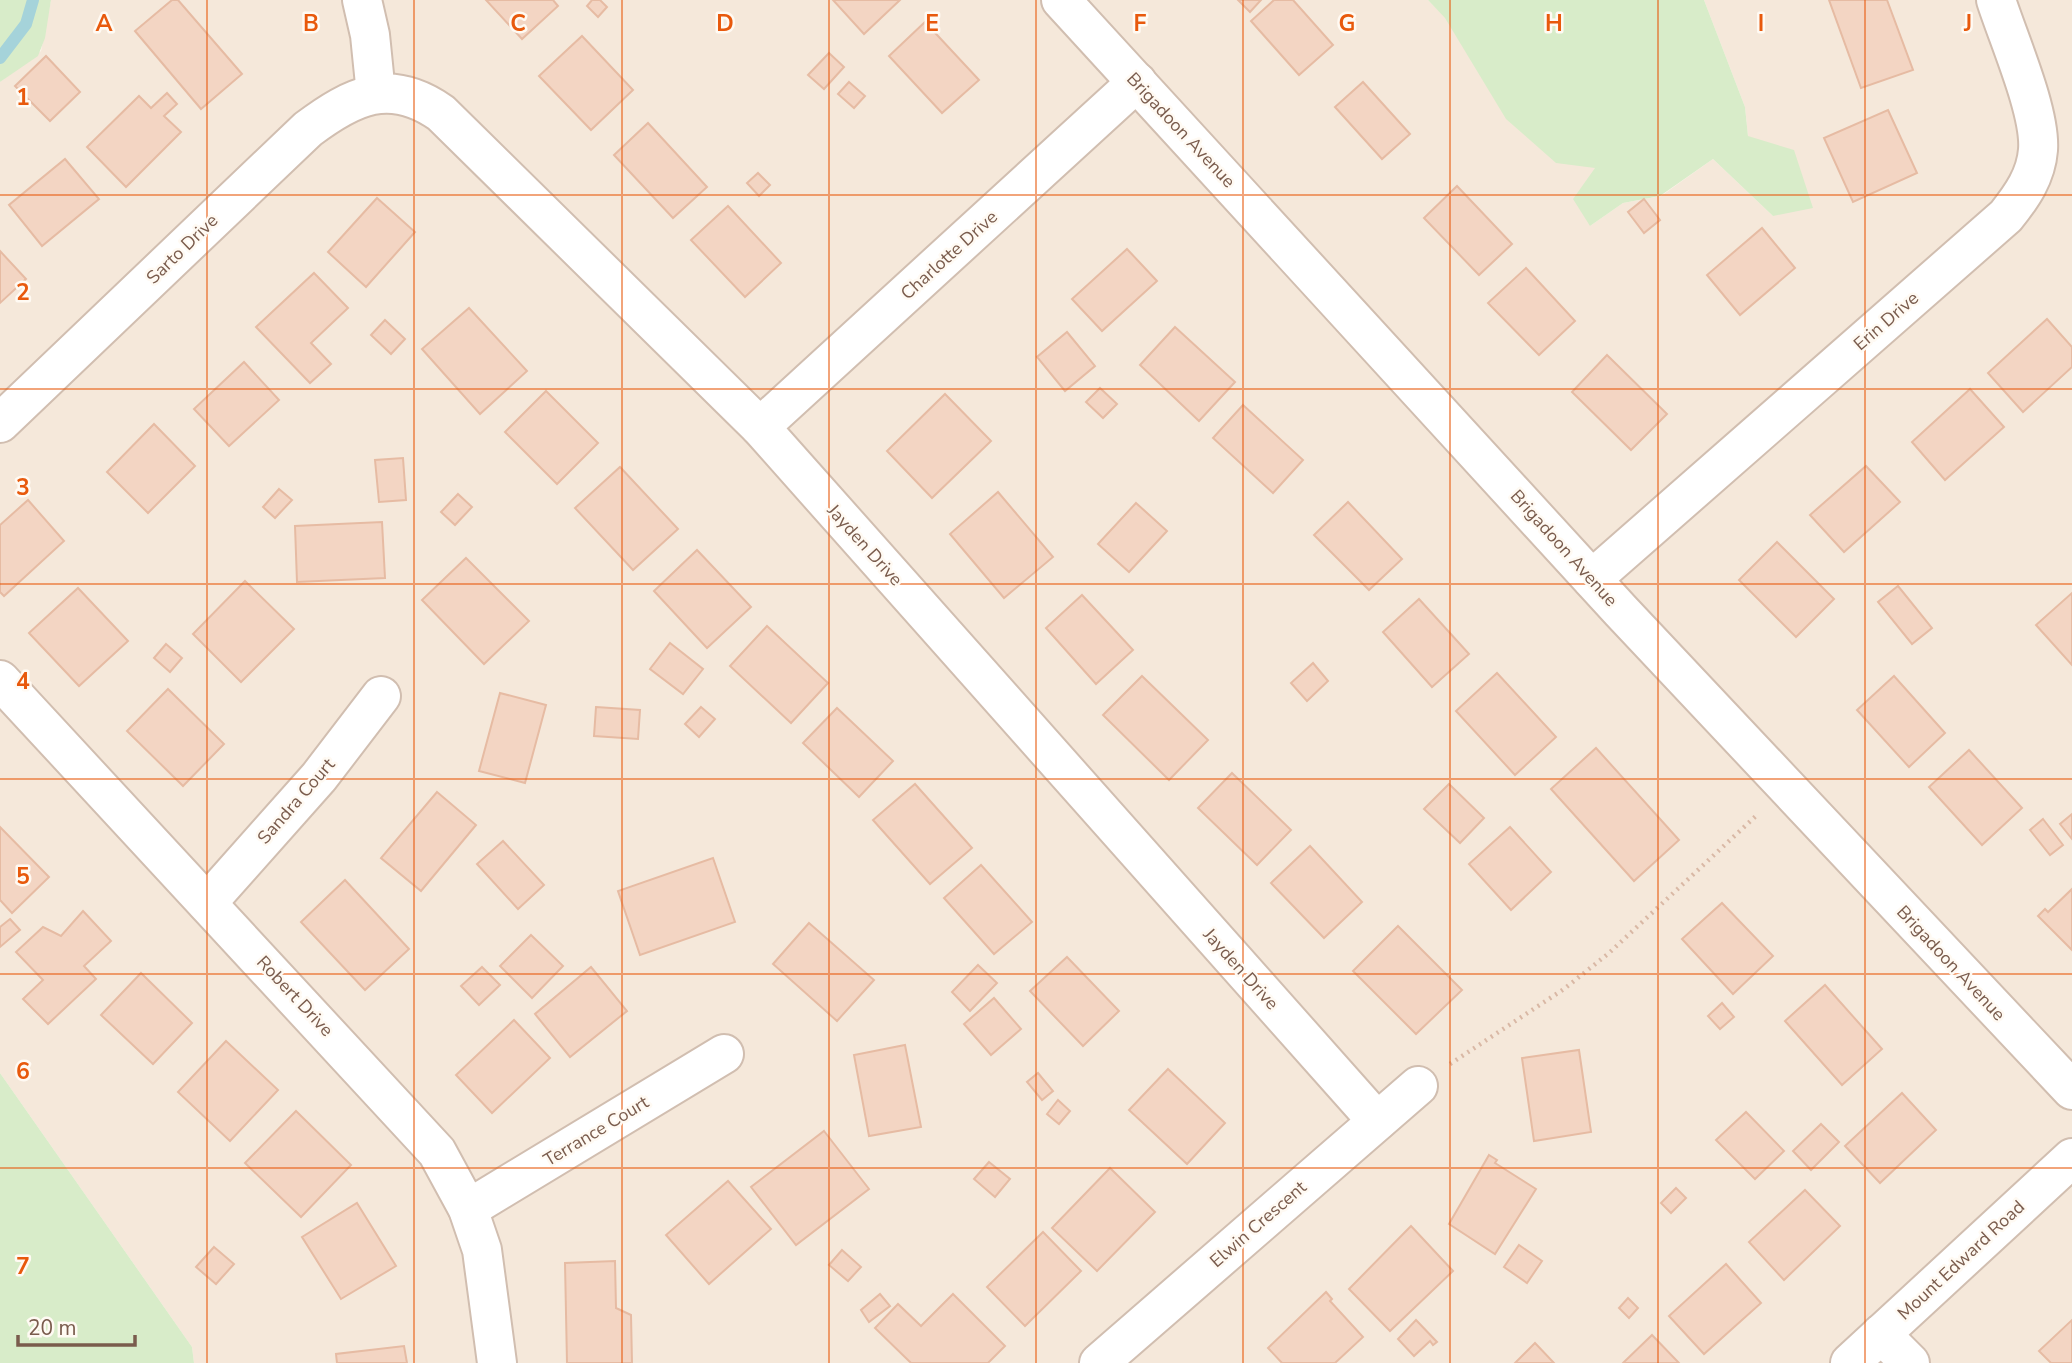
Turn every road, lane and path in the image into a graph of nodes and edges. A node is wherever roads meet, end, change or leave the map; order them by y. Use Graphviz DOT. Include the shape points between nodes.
graph roads {
  1 [pos="362,0"];
  2 [pos="1062,0"];
  3 [pos="1996,0"];
  4 [pos="1137,82"];
  5 [pos="376,94"];
  6 [pos="0,423"];
  7 [pos="760,427"];
  8 [pos="1592,579"];
  9 [pos="0,680"];
  10 [pos="381,696"];
  11 [pos="1786,789"];
  12 [pos="207,903"];
  13 [pos="724,1054"];
  14 [pos="1418,1086"];
  15 [pos="2072,1090"];
  16 [pos="1377,1121"];
  17 [pos="2072,1158"];
  18 [pos="467,1209"];
  19 [pos="1881,1334"];
  20 [pos="498,1363"];
  21 [pos="1099,1363"];
  22 [pos="1850,1363"];
  23 [pos="1910,1363"];
  1 -- 5 [label="street"];
  2 -- 4 [label="street, Brigadoon Avenue"];
  3 -- 8 [label="street, Erin Drive" via="2035,119 2039,148 2023,195 2006,216"];
  4 -- 7 [label="street, Charlotte Drive"];
  4 -- 8 [label="street, Brigadoon Avenue"];
  5 -- 6 [label="street, Sarto Drive" via="347,102 308,129"];
  5 -- 7 [label="street, Jayden Drive" via="399,94 441,113"];
  7 -- 16 [label="street, Jayden Drive"];
  8 -- 11 [label="street, Brigadoon Avenue"];
  9 -- 12 [label="street, Robert Drive"];
  10 -- 12 [label="street, Sandra Court" via="319,777"];
  11 -- 14 [label="path" via="1609,953 1564,989"];
  11 -- 15 [label="street, Brigadoon Avenue"];
  12 -- 18 [label="street, Robert Drive" via="423,1132"];
  13 -- 18 [label="street, Terrance Court"];
  14 -- 16 [label="street, Elwin Crescent"];
  16 -- 21 [label="street, Elwin Crescent"];
  17 -- 19 [label="street, Mount Edward Road"];
  18 -- 20 [label="street, Robert Drive" via="482,1250"];
  19 -- 22 [label="street, Mount Edward Road"];
  19 -- 23 [label="street"];
}
